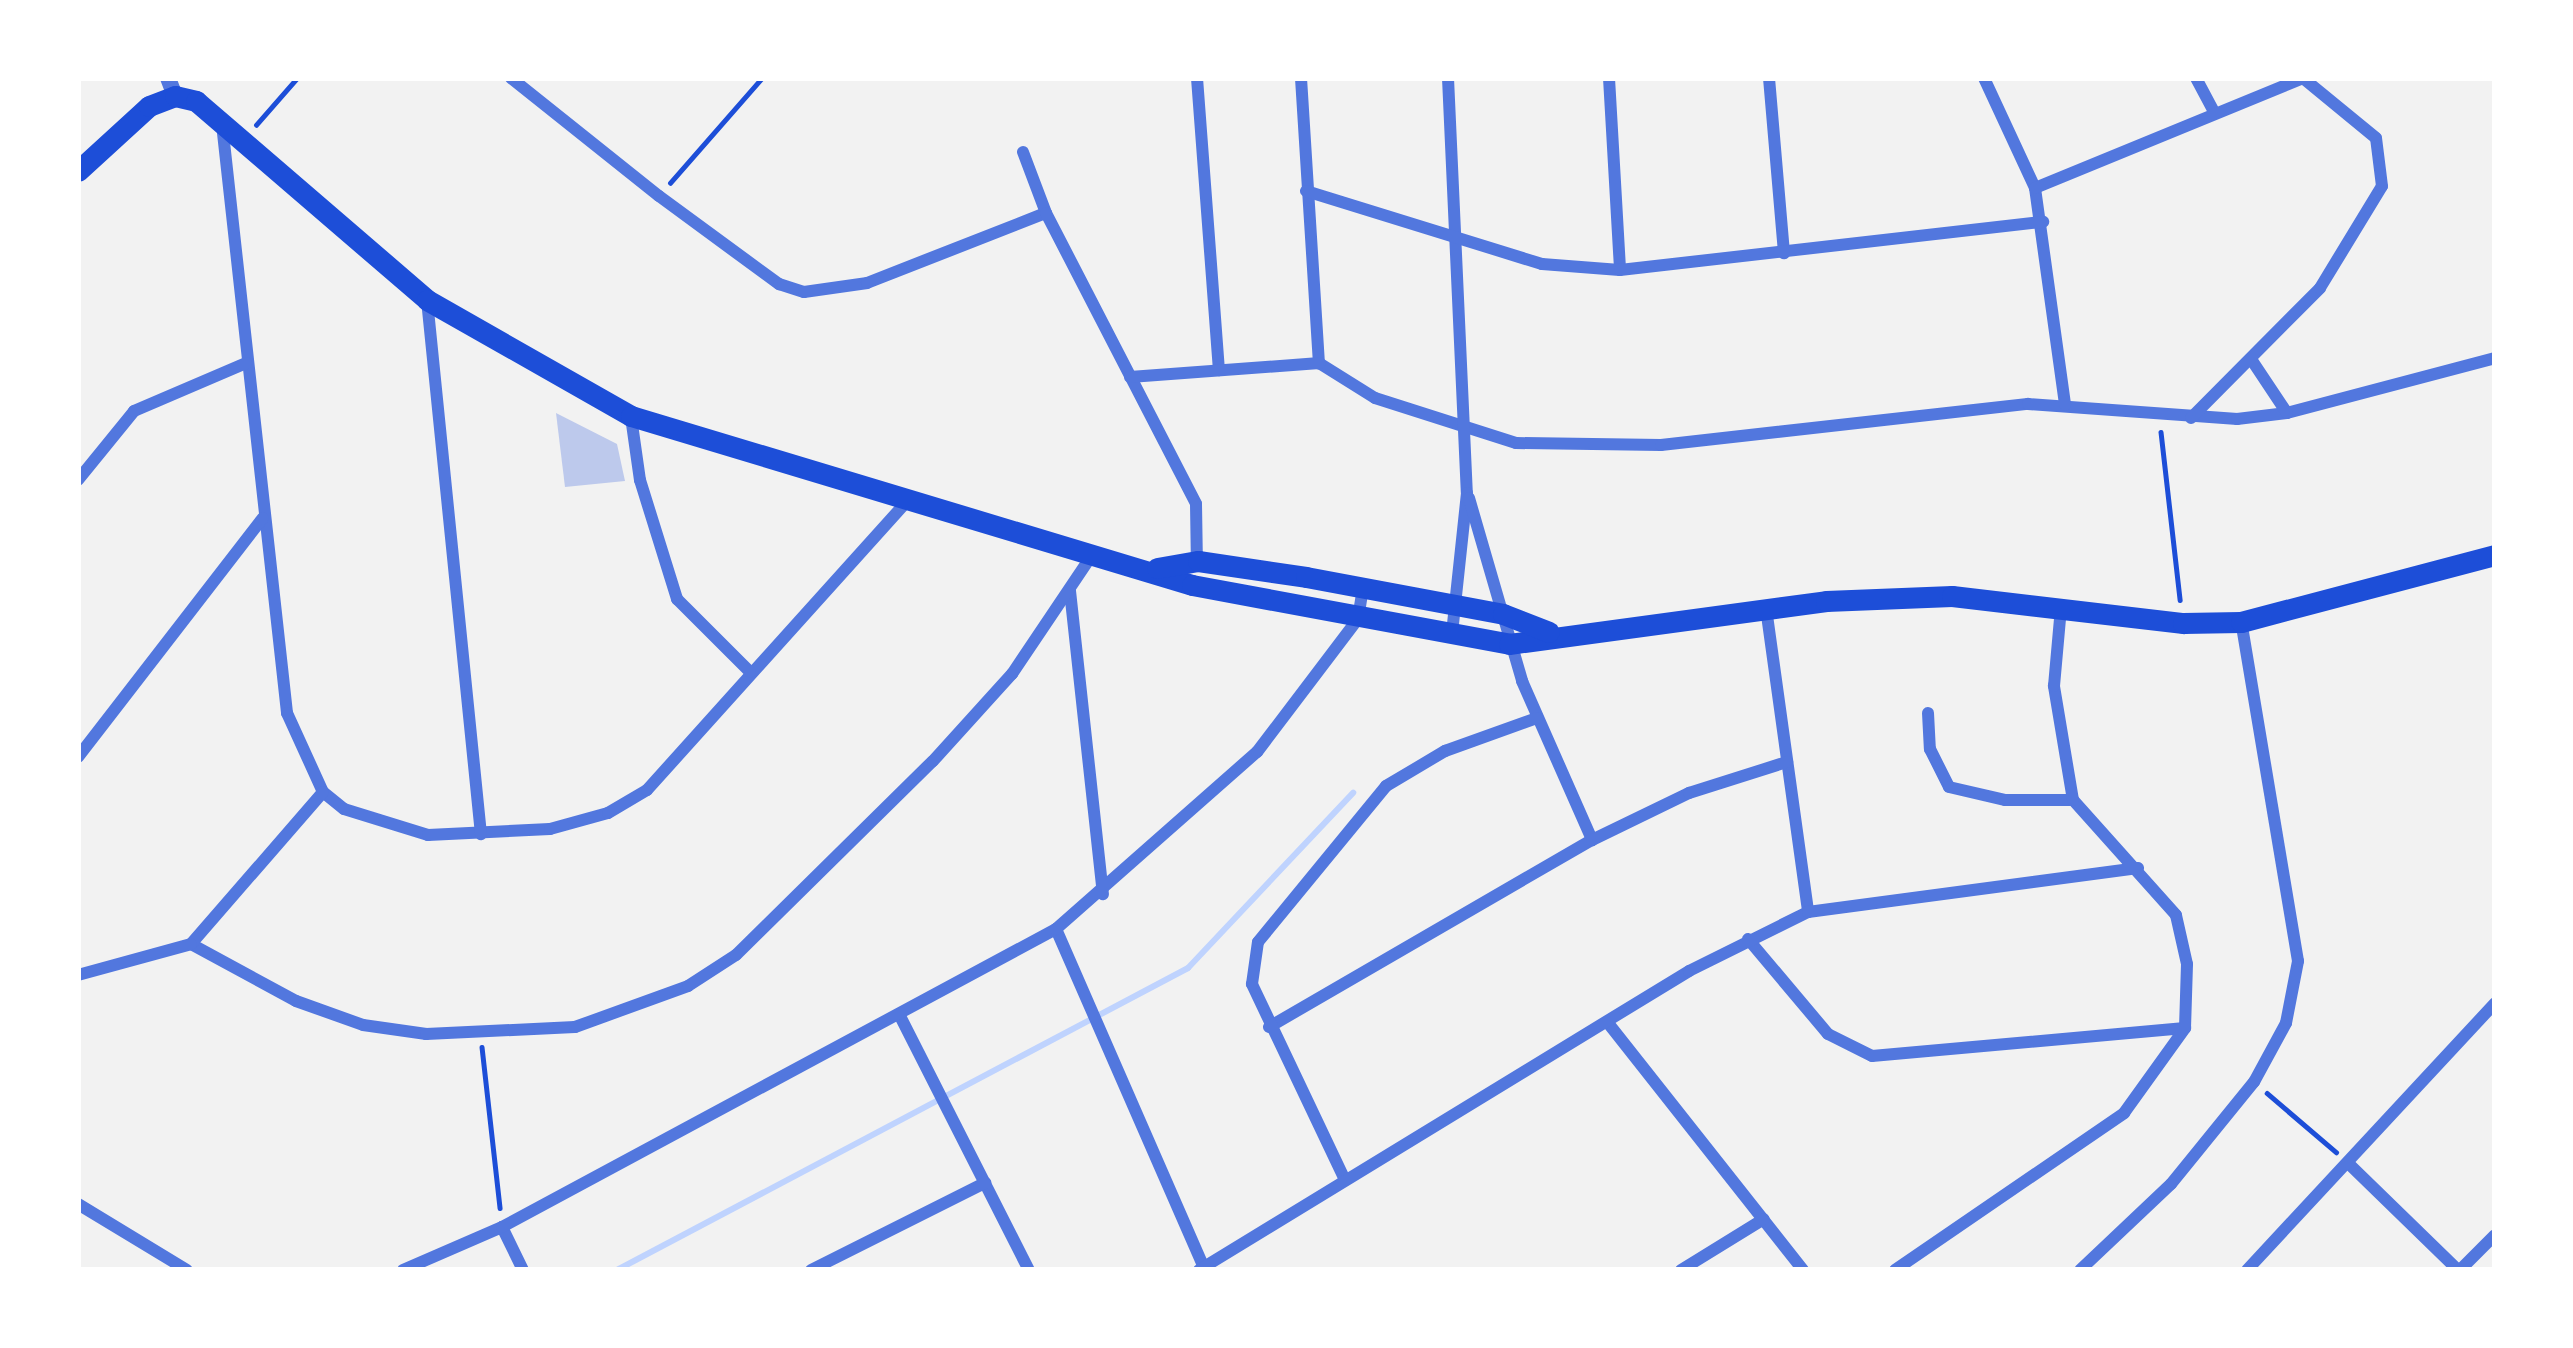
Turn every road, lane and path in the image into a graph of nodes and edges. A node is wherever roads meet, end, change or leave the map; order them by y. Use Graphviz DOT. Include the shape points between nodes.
graph roads {
  1 [pos="297,78"];
  2 [pos="512,78"];
  3 [pos="762,78"];
  4 [pos="1196,78"];
  5 [pos="1301,78"];
  6 [pos="1448,78"];
  7 [pos="1609,78"];
  8 [pos="1768,78"];
  9 [pos="1984,78"];
  10 [pos="2196,78"];
  11 [pos="2303,78"];
  12 [pos="171,87"];
  13 [pos="2213,110"];
  14 [pos="221,117"];
  15 [pos="244,138"];
  16 [pos="1023,152"];
  17 [pos="78,171"];
  18 [pos="2035,188"];
  19 [pos="1306,191"];
  20 [pos="659,196"];
  21 [pos="1046,213"];
  22 [pos="2043,222"];
  23 [pos="1456,241"];
  24 [pos="1784,253"];
  25 [pos="1620,270"];
  26 [pos="427,299"];
  27 [pos="2495,358"];
  28 [pos="2252,359"];
  29 [pos="246,363"];
  30 [pos="1319,363"];
  31 [pos="1219,370"];
  32 [pos="1130,377"];
  33 [pos="2065,405"];
  34 [pos="2287,413"];
  35 [pos="631,416"];
  36 [pos="2159,416"];
  37 [pos="2191,418"];
  38 [pos="1461,427"];
  39 [pos="78,480"];
  40 [pos="1467,493"];
  41 [pos="905,503"];
  42 [pos="263,518"];
  43 [pos="1092,555"];
  44 [pos="2495,555"];
  45 [pos="1198,561"];
  46 [pos="1156,568"];
  47 [pos="1192,584"];
  48 [pos="1363,589"];
  49 [pos="1070,591"];
  50 [pos="1455,604"];
  51 [pos="2061,607"];
  52 [pos="1766,608"];
  53 [pos="1503,614"];
  54 [pos="1358,619"];
  55 [pos="2242,622"];
  56 [pos="2183,623"];
  57 [pos="1549,632"];
  58 [pos="1452,634"];
  59 [pos="1509,644"];
  60 [pos="750,672"];
  61 [pos="1928,713"];
  62 [pos="1537,718"];
  63 [pos="78,757"];
  64 [pos="1787,762"];
  65 [pos="323,792"];
  66 [pos="2074,800"];
  67 [pos="481,834"];
  68 [pos="1592,840"];
  69 [pos="2138,868"];
  70 [pos="1103,894"];
  71 [pos="1808,912"];
  72 [pos="1056,929"];
  73 [pos="1748,939"];
  74 [pos="191,944"];
  75 [pos="78,975"];
  76 [pos="2495,1003"];
  77 [pos="899,1014"];
  78 [pos="1608,1023"];
  79 [pos="1269,1028"];
  80 [pos="2186,1028"];
  81 [pos="480,1035"];
  82 [pos="2254,1082"];
  83 [pos="2349,1164"];
  84 [pos="1345,1180"];
  85 [pos="985,1183"];
  86 [pos="78,1204"];
  87 [pos="1763,1219"];
  88 [pos="502,1228"];
  89 [pos="2495,1235"];
  90 [pos="1203,1269"];
  91 [pos="187,1270"];
  92 [pos="404,1270"];
  93 [pos="523,1270"];
  94 [pos="811,1270"];
  95 [pos="1029,1270"];
  96 [pos="1681,1270"];
  97 [pos="1803,1270"];
  98 [pos="1895,1270"];
  99 [pos="2080,1270"];
  100 [pos="2247,1270"];
  101 [pos="2459,1270"];
  1 -- 15 [label="path"];
  2 -- 20 [label="street"];
  3 -- 20 [label="path"];
  4 -- 31 [label="street"];
  5 -- 19 [label="street"];
  6 -- 23 [label="street"];
  7 -- 25 [label="street"];
  8 -- 24 [label="street"];
  9 -- 18 [label="street"];
  10 -- 13 [label="street"];
  11 -- 13 [label="street"];
  11 -- 28 [label="street" via="2376,138 2382,186 2350,249"];
  12 -- 14 [label="main road"];
  12 -- 17 [label="main road"];
  13 -- 18 [label="street"];
  14 -- 15 [label="main road"];
  14 -- 29 [label="street"];
  15 -- 26 [label="main road"];
  16 -- 21 [label="street"];
  18 -- 22 [label="street"];
  19 -- 23 [label="street"];
  19 -- 30 [label="street"];
  20 -- 21 [label="street" via="779,284 804,292 867,283"];
  21 -- 32 [label="street"];
  22 -- 24 [label="street"];
  22 -- 33 [label="street"];
  23 -- 25 [label="street" via="1542,264"];
  23 -- 38 [label="street"];
  24 -- 25 [label="street"];
  26 -- 35 [label="main road"];
  26 -- 67 [label="street"];
  27 -- 34 [label="street"];
  28 -- 34 [label="street"];
  28 -- 37 [label="street"];
  29 -- 39 [label="street" via="134,411"];
  29 -- 42 [label="street"];
  30 -- 31 [label="street"];
  30 -- 38 [label="street" via="1375,398"];
  31 -- 32 [label="street"];
  32 -- 45 [label="street" via="1196,504"];
  33 -- 36 [label="street"];
  33 -- 38 [label="street" via="1960,408 1596,448 1516,443"];
  34 -- 37 [label="street"];
  35 -- 41 [label="main road"];
  35 -- 60 [label="street" via="640,480 677,599"];
  36 -- 37 [label="street"];
  36 -- 56 [label="path"];
  38 -- 40 [label="street"];
  40 -- 50 [label="street"];
  40 -- 53 [label="street"];
  41 -- 43 [label="main road"];
  41 -- 60 [label="street"];
  42 -- 63 [label="street"];
  42 -- 65 [label="street" via="287,713"];
  43 -- 46 [label="main road"];
  43 -- 49 [label="street"];
  44 -- 55 [label="main road"];
  45 -- 46 [label="main road"];
  45 -- 47 [label="street"];
  45 -- 48 [label="main road"];
  46 -- 47 [label="main road"];
  47 -- 54 [label="main road"];
  48 -- 50 [label="main road"];
  48 -- 54 [label="street"];
  49 -- 70 [label="street"];
  49 -- 81 [label="street" via="1012,674 933,761 736,955 627,1012 574,1027"];
  50 -- 53 [label="main road"];
  50 -- 58 [label="street"];
  51 -- 52 [label="main road" via="1952,596"];
  51 -- 56 [label="main road"];
  51 -- 66 [label="street" via="2054,686"];
  52 -- 57 [label="main road"];
  52 -- 64 [label="street"];
  53 -- 57 [label="main road"];
  53 -- 59 [label="street"];
  54 -- 58 [label="main road"];
  54 -- 70 [label="street" via="1257,752"];
  55 -- 56 [label="main road"];
  55 -- 82 [label="street" via="2298,961 2286,1022"];
  57 -- 59 [label="main road"];
  58 -- 59 [label="main road"];
  59 -- 62 [label="street"];
  60 -- 67 [label="street" via="647,790 570,824"];
  61 -- 66 [label="street" via="1930,749 1949,787 2005,800"];
  62 -- 68 [label="street"];
  62 -- 79 [label="street" via="1414,765 1360,811 1258,942 1252,984"];
  64 -- 68 [label="street" via="1689,793"];
  64 -- 71 [label="street"];
  65 -- 67 [label="street" via="381,826"];
  65 -- 74 [label="street"];
  66 -- 69 [label="street"];
  68 -- 79 [label="street"];
  69 -- 71 [label="street"];
  69 -- 80 [label="street" via="2182,931"];
  70 -- 72 [label="street"];
  71 -- 73 [label="street"];
  72 -- 77 [label="street"];
  72 -- 90 [label="street"];
  73 -- 78 [label="street"];
  73 -- 80 [label="street" via="1828,1034 1872,1057"];
  74 -- 75 [label="street"];
  74 -- 81 [label="street" via="296,1001 363,1025"];
  76 -- 83 [label="street"];
  77 -- 85 [label="street"];
  77 -- 88 [label="street"];
  78 -- 84 [label="street"];
  78 -- 87 [label="street"];
  79 -- 84 [label="street"];
  80 -- 98 [label="street" via="2141,1096 2113,1122"];
  81 -- 88 [label="path"];
  82 -- 83 [label="path"];
  82 -- 99 [label="street" via="2171,1184"];
  83 -- 100 [label="street"];
  83 -- 101 [label="street"];
  84 -- 90 [label="street"];
  85 -- 94 [label="street"];
  85 -- 95 [label="street"];
  86 -- 91 [label="street"];
  87 -- 96 [label="street"];
  87 -- 97 [label="street"];
  88 -- 92 [label="street"];
  88 -- 93 [label="street"];
  89 -- 101 [label="street"];
}
